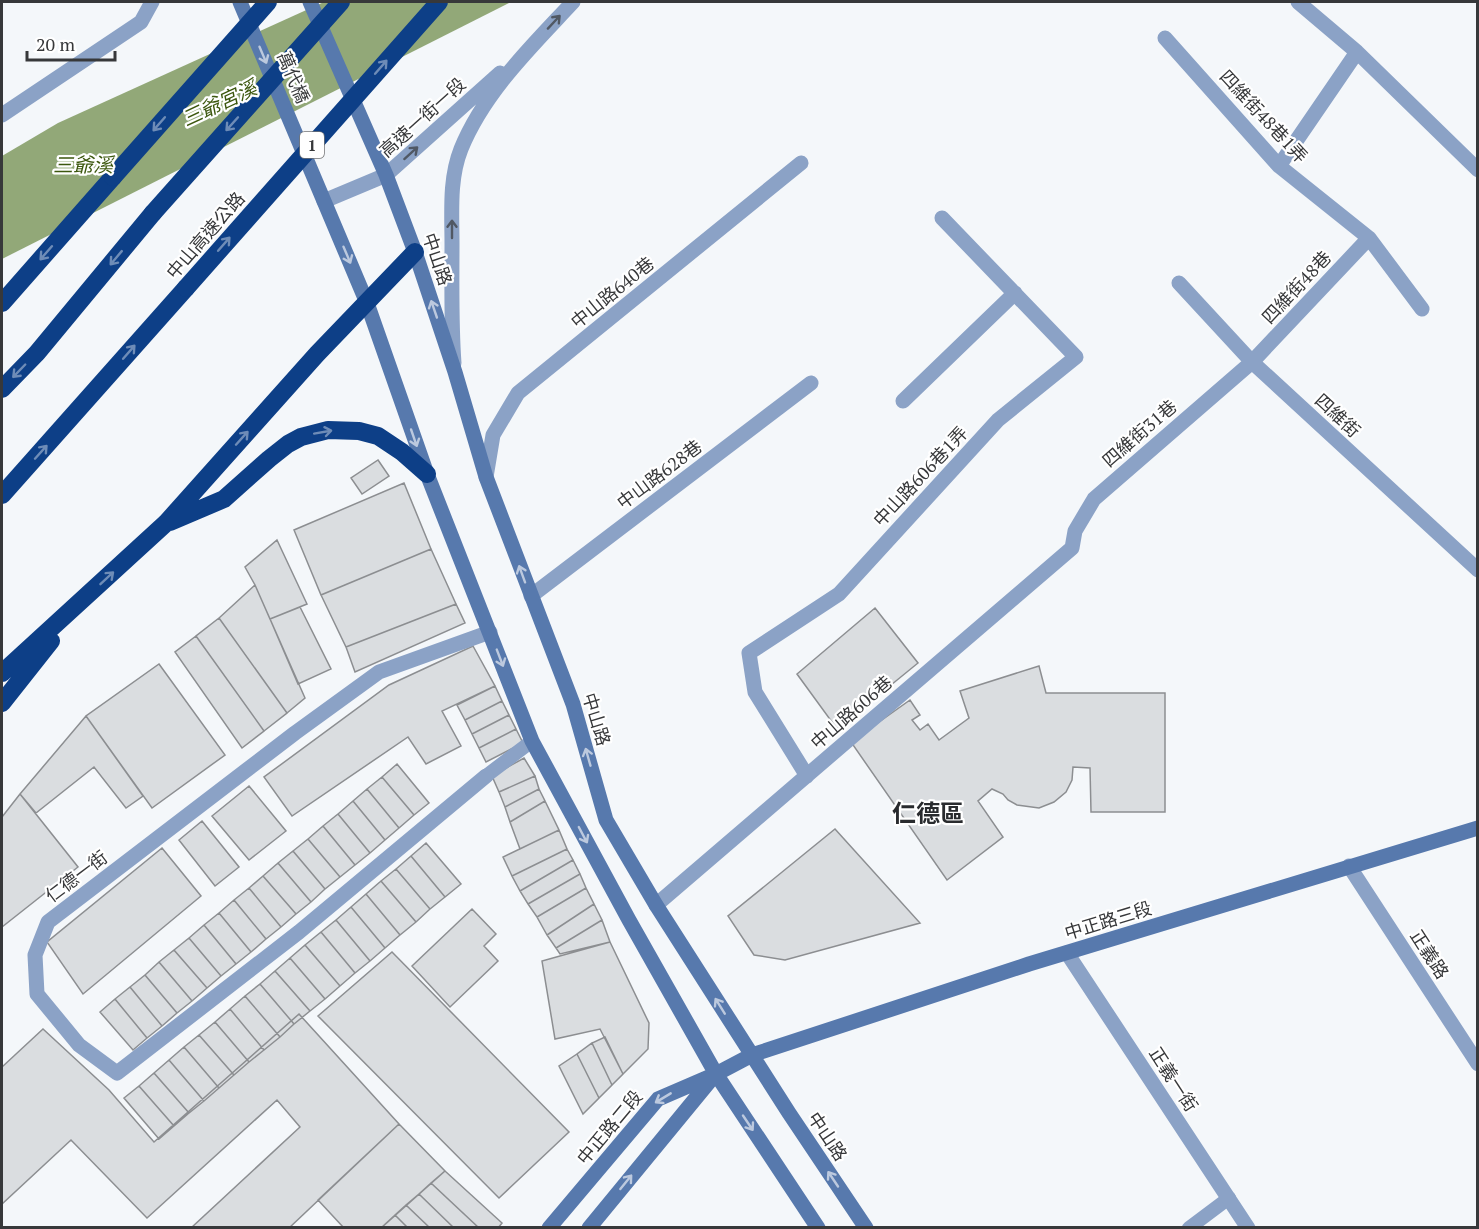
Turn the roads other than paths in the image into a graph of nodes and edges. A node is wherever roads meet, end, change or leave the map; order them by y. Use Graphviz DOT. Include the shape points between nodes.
graph roads {
  1 [pos="152,2"];
  2 [pos="240,2"];
  3 [pos="268,2"];
  4 [pos="310,2"];
  5 [pos="341,2"];
  6 [pos="439,2"];
  7 [pos="573,2"];
  8 [pos="1298,2"];
  9 [pos="1165,38"];
  10 [pos="534,43"];
  11 [pos="1357,52"];
  12 [pos="2,115"];
  13 [pos="801,163"];
  14 [pos="1279,165"];
  15 [pos="1478,170"];
  16 [pos="386,175"];
  17 [pos="324,201"];
  18 [pos="942,218"];
  19 [pos="1369,238"];
  20 [pos="415,252"];
  21 [pos="1179,283"];
  22 [pos="1015,293"];
  23 [pos="2,303"];
  24 [pos="367,303"];
  25 [pos="1422,309"];
  26 [pos="1252,362"];
  27 [pos="455,372"];
  28 [pos="811,382"];
  29 [pos="2,389"];
  30 [pos="903,401"];
  31 [pos="427,474"];
  32 [pos="486,477"];
  33 [pos="2,495"];
  34 [pos="166,523"];
  35 [pos="1072,548"];
  36 [pos="1478,570"];
  37 [pos="531,596"];
  38 [pos="80,603"];
  39 [pos="490,632"];
  40 [pos="2,673"];
  41 [pos="2,703"];
  42 [pos="532,741"];
  43 [pos="486,776"];
  44 [pos="807,776"];
  45 [pos="1478,828"];
  46 [pos="1349,866"];
  47 [pos="656,905"];
  48 [pos="1067,953"];
  49 [pos="752,1055"];
  50 [pos="1478,1064"];
  51 [pos="716,1074"];
  52 [pos="1229,1198"];
  53 [pos="549,1227"];
  54 [pos="589,1227"];
  55 [pos="818,1227"];
  56 [pos="866,1227"];
  57 [pos="1189,1227"];
  58 [pos="1248,1227"];
  1 -- 12 [label="street" via="141,21"];
  2 -- 17 [label="main road, 萬代橋, one-way, bridge"];
  3 -- 23 [label="highway, one-way, bridge"];
  4 -- 16 [label="main road, bridge"];
  5 -- 29 [label="highway, one-way, bridge"];
  33 -- 6 [label="highway, 中山高速公路 / 1, one-way, bridge"];
  10 -- 7 [label="street, 高速一街一段, one-way"];
  8 -- 11 [label="street"];
  9 -- 14 [label="street, 四維街48巷1弄"];
  16 -- 10 [label="street, 高速一街一段, one-way"];
  27 -- 10 [label="street, 高速一街一段, one-way" via="452,213 456,166 484,105"];
  11 -- 14 [label="street"];
  11 -- 15 [label="street"];
  13 -- 32 [label="street, 中山路640巷" via="518,393 493,435"];
  14 -- 19 [label="street, 四維街48巷1弄"];
  16 -- 17 [label="street, 高速一街一段"];
  16 -- 20 [label="main road, 中山路"];
  17 -- 24 [label="main road, one-way"];
  18 -- 22 [label="street, 中山路606巷1弄"];
  19 -- 25 [label="street, 四維街48巷1弄"];
  19 -- 26 [label="street, 四維街48巷"];
  20 -- 24 [label="highway"];
  27 -- 20 [label="main road, 中山路, one-way"];
  21 -- 26 [label="street, 四維街"];
  22 -- 30 [label="street"];
  22 -- 44 [label="street, 中山路606巷1弄" via="1076,357 998,420 839,594 749,653 755,692"];
  24 -- 31 [label="main road, one-way"];
  34 -- 24 [label="highway, one-way"];
  26 -- 35 [label="street, 四維街31巷" via="1094,499 1075,531"];
  26 -- 36 [label="street, 四維街"];
  27 -- 32 [label="main road, 中山路"];
  28 -- 37 [label="street, 中山路628巷"];
  34 -- 31 [label="highway, one-way" via="224,499 288,444 328,430 378,436"];
  31 -- 39 [label="main road"];
  37 -- 32 [label="main road, 中山路, one-way"];
  38 -- 34 [label="highway, one-way"];
  35 -- 44 [label="street, 中山路606巷"];
  47 -- 37 [label="main road, 中山路, one-way" via="606,820 573,704"];
  38 -- 40 [label="highway"];
  38 -- 41 [label="highway"];
  39 -- 42 [label="main road, one-way"];
  39 -- 43 [label="street, 仁德一街" via="379,672 48,922 34,955 37,994 79,1045 117,1073 299,932"];
  42 -- 43 [label="lane, 仁德一街"];
  42 -- 51 [label="main road, one-way"];
  44 -- 47 [label="street, 中山路606巷"];
  45 -- 46 [label="main road, 中正路三段"];
  46 -- 48 [label="main road, 中正路三段"];
  46 -- 50 [label="street, 正義路"];
  49 -- 47 [label="main road, 中山路, one-way"];
  48 -- 49 [label="main road, 中正路三段"];
  48 -- 52 [label="street, 正義一街"];
  49 -- 51 [label="main road, 中正路二段"];
  56 -- 49 [label="main road, 中山路, one-way"];
  51 -- 53 [label="main road, 中正路二段, one-way" via="658,1099"];
  54 -- 51 [label="main road, 中正路二段, one-way"];
  51 -- 55 [label="main road, one-way"];
  52 -- 57 [label="lane"];
  52 -- 58 [label="street, 正義一街"];
}
